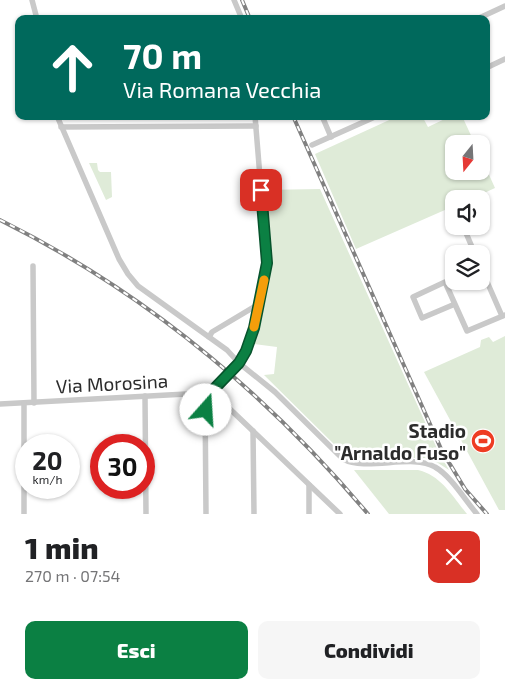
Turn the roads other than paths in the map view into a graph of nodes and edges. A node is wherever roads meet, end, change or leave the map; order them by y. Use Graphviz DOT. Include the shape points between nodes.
graph roads {
  1 [pos="32,0"];
  2 [pos="234,0"];
  3 [pos="505,6"];
  4 [pos="37,15"];
  5 [pos="240,15"];
  6 [pos="486,15"];
  7 [pos="505,59"];
  8 [pos="490,66"];
  9 [pos="58,120"];
  10 [pos="255,120"];
  11 [pos="324,120"];
  12 [pos="368,120"];
  13 [pos="256,126"];
  14 [pos="61,127"];
  15 [pos="331,137"];
  16 [pos="312,145"];
  17 [pos="33,266"];
  18 [pos="490,286"];
  19 [pos="259,304"];
  20 [pos="455,304"];
  21 [pos="504,315"];
  22 [pos="209,336"];
  23 [pos="227,350"];
  24 [pos="246,351"];
  25 [pos="237,364"];
  26 [pos="208,392"];
  27 [pos="145,396"];
  28 [pos="34,403"];
  29 [pos="0,404"];
  30 [pos="24,404"];
  31 [pos="253,431"];
  32 [pos="309,484"];
  33 [pos="24,514"];
  34 [pos="146,514"];
  35 [pos="206,514"];
  36 [pos="254,514"];
  37 [pos="309,514"];
  38 [pos="340,514"];
  39 [pos="477,514"];
  1 -- 4 [label="street"];
  2 -- 5 [label="street"];
  3 -- 6 [label="street"];
  7 -- 8 [label="street"];
  9 -- 14 [label="street"];
  10 -- 13 [label="street"];
  11 -- 15 [label="street"];
  12 -- 15 [label="street"];
  13 -- 14 [label="street"];
  13 -- 19 [label="street" via="267,257"];
  14 -- 22 [label="street" via="130,277 150,296"];
  15 -- 16 [label="street"];
  17 -- 28 [label="street, Via Morosina"];
  18 -- 21 [label="street"];
  19 -- 22 [label="street"];
  19 -- 24 [label="street"];
  20 -- 20 [label="street" via="422,318 413,297 445,282"];
  20 -- 21 [label="street" via="467,331"];
  22 -- 23 [label="street"];
  23 -- 24 [label="street"];
  23 -- 25 [label="street"];
  24 -- 25 [label="street"];
  25 -- 26 [label="street, bridge"];
  25 -- 39 [label="street" via="275,392 343,459 430,464 444,474"];
  26 -- 27 [label="street, Via Morosina"];
  26 -- 31 [label="street"];
  26 -- 35 [label="street"];
  27 -- 28 [label="street, Via Morosina"];
  27 -- 34 [label="street"];
  28 -- 30 [label="street, Via Morosina"];
  29 -- 30 [label="street, Via Morosina"];
  30 -- 33 [label="street"];
  31 -- 32 [label="street"];
  31 -- 36 [label="street"];
  32 -- 37 [label="street"];
  32 -- 38 [label="street"];
}
